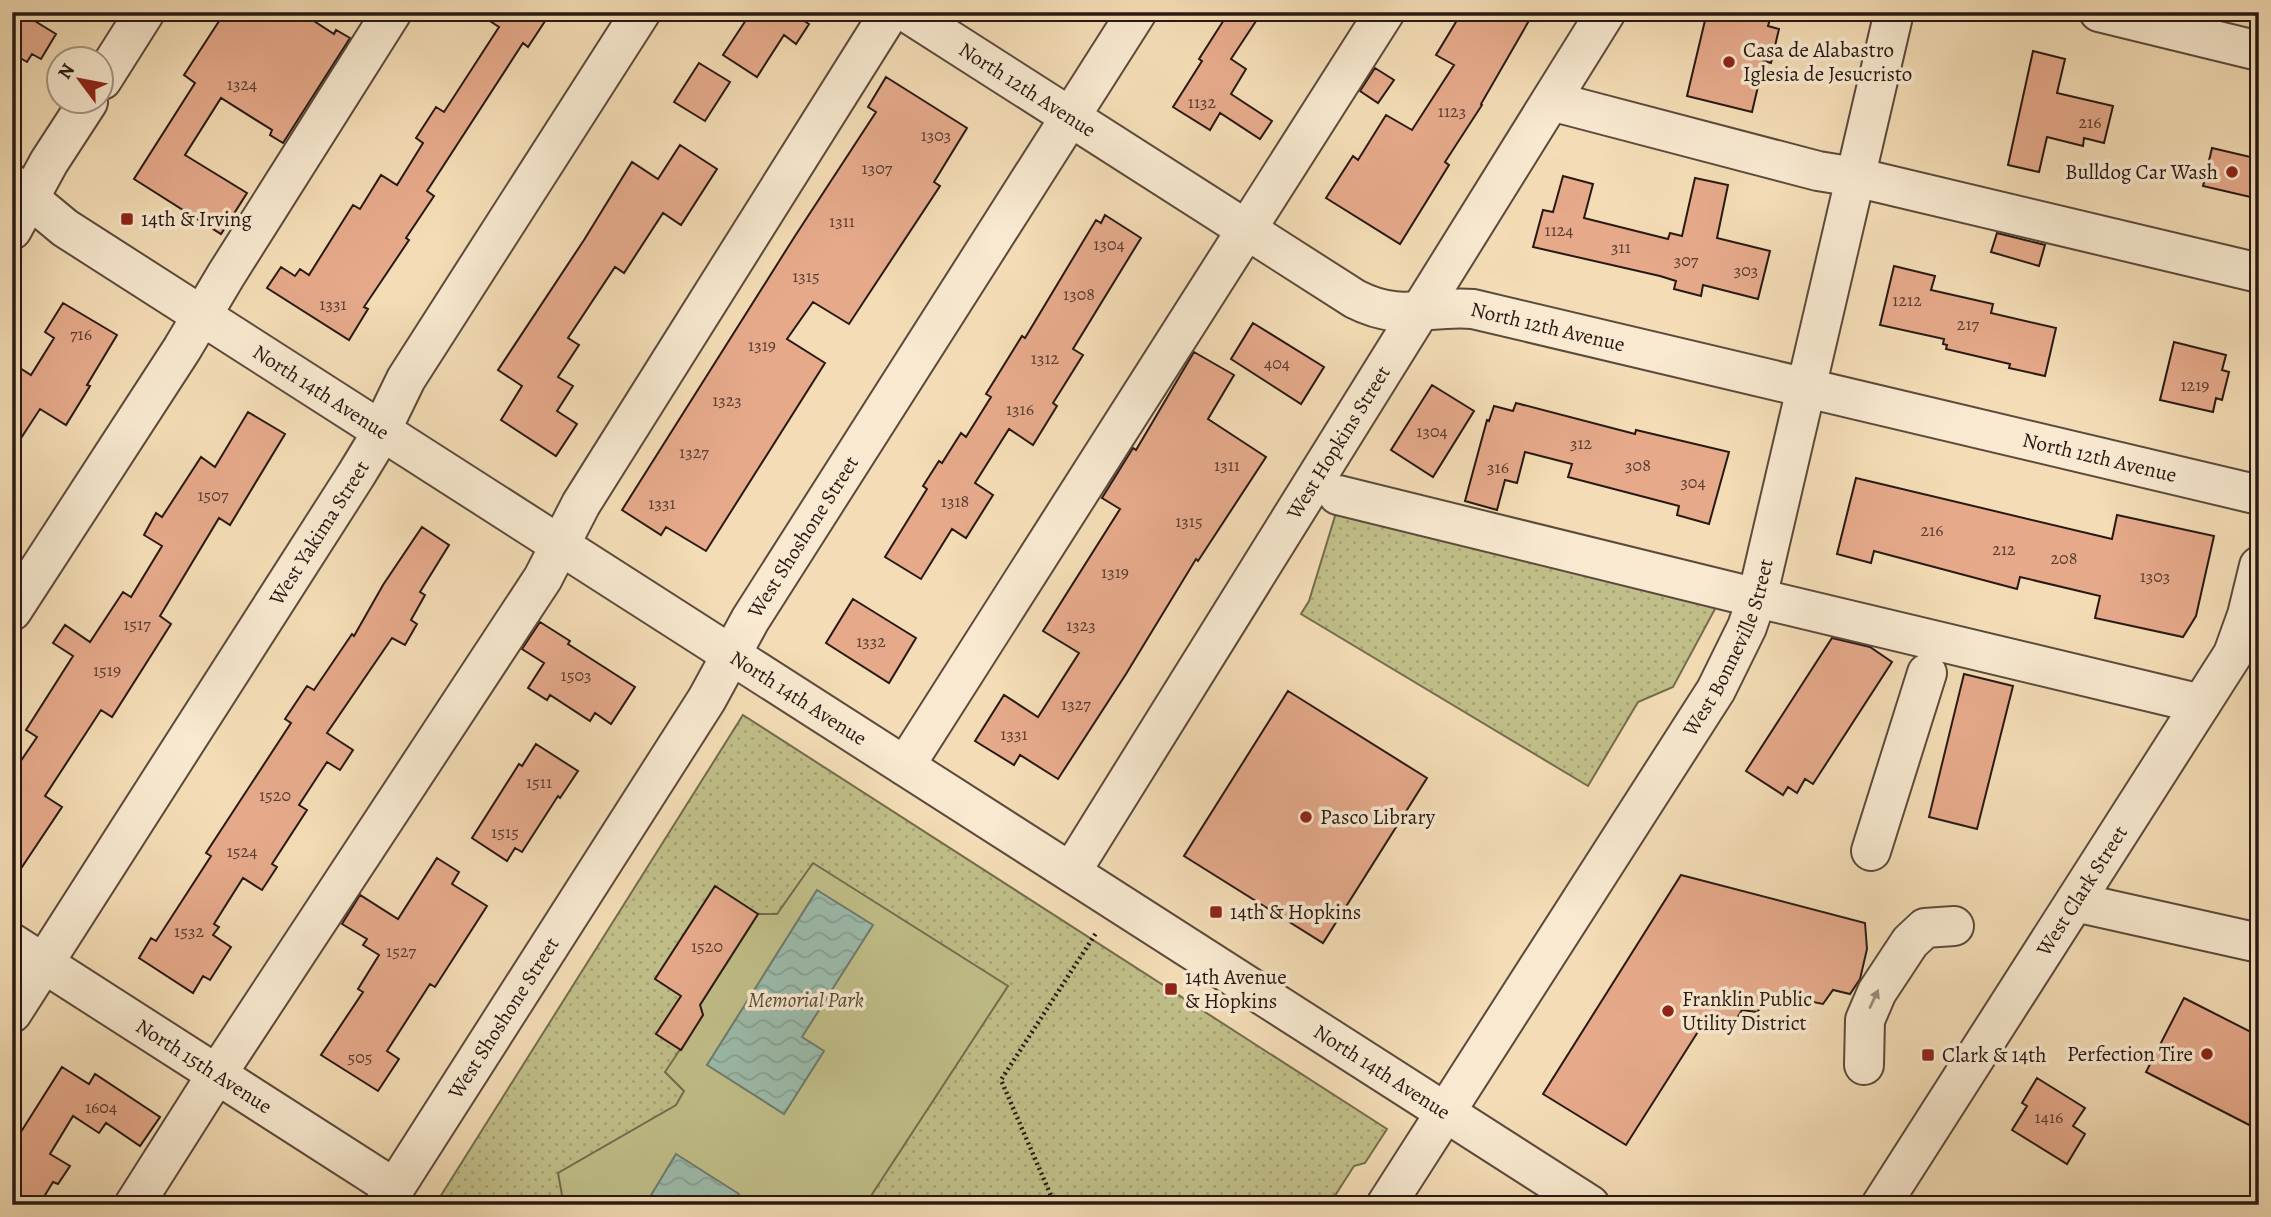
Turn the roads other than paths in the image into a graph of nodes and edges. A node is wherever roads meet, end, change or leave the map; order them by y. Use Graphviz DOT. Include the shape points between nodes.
graph roads {
  1 [pos="145,12"];
  2 [pos="393,12"];
  3 [pos="641,12"];
  4 [pos="890,12"];
  5 [pos="906,12"];
  6 [pos="1137,12"];
  7 [pos="1385,12"];
  8 [pos="1606,12"];
  9 [pos="1894,12"];
  10 [pos="2099,12"];
  11 [pos="2259,51"];
  12 [pos="116,58"];
  13 [pos="1551,101"];
  14 [pos="79,116"];
  15 [pos="1070,117"];
  16 [pos="1855,177"];
  17 [pos="18,204"];
  18 [pos="1247,230"];
  19 [pos="2259,273"];
  20 [pos="1419,313"];
  21 [pos="202,316"];
  22 [pos="1806,388"];
  23 [pos="381,430"];
  24 [pos="1338,495"];
  25 [pos="2259,495"];
  26 [pos="560,545"];
  27 [pos="2259,566"];
  28 [pos="1757,598"];
  29 [pos="12,611"];
  30 [pos="733,655"];
  31 [pos="1927,673"];
  32 [pos="2201,704"];
  33 [pos="905,766"];
  34 [pos="1871,851"];
  35 [pos="1071,872"];
  36 [pos="2075,902"];
  37 [pos="1954,926"];
  38 [pos="2259,943"];
  39 [pos="28,953"];
  40 [pos="12,1013"];
  41 [pos="1864,1065"];
  42 [pos="217,1074"];
  43 [pos="1445,1112"];
  44 [pos="389,1197"];
  45 [pos="134,1205"];
  46 [pos="1386,1205"];
  47 [pos="1590,1205"];
  48 [pos="1881,1205"];
  1 -- 12 [label="street"];
  2 -- 21 [label="street"];
  3 -- 23 [label="street, West Yakima Street" via="406,379"];
  4 -- 26 [label="street" via="588,492"];
  5 -- 15 [label="street, North 12th Avenue"];
  6 -- 15 [label="street, West Shoshone Street"];
  7 -- 18 [label="street"];
  8 -- 13 [label="street, West Hopkins Street"];
  9 -- 16 [label="street, West Bonneville Street"];
  10 -- 11 [label="street"];
  13 -- 16 [label="street"];
  13 -- 20 [label="street, West Hopkins Street"];
  14 -- 17 [label="street"];
  15 -- 18 [label="street, North 12th Avenue"];
  15 -- 30 [label="street, West Shoshone Street" via="750,620"];
  16 -- 19 [label="street"];
  16 -- 22 [label="street, West Bonneville Street"];
  17 -- 21 [label="street, North 14th Avenue" via="65,228"];
  18 -- 20 [label="street, North 12th Avenue" via="1371,307"];
  18 -- 33 [label="street"];
  20 -- 22 [label="street, North 12th Avenue" via="1452,307 1473,309"];
  20 -- 35 [label="street, West Hopkins Street"];
  21 -- 23 [label="street, North 14th Avenue"];
  21 -- 29 [label="street"];
  22 -- 25 [label="street, North 12th Avenue"];
  22 -- 28 [label="street, West Bonneville Street"];
  23 -- 26 [label="street, North 14th Avenue"];
  23 -- 39 [label="street, West Yakima Street" via="362,465"];
  24 -- 28 [label="street"];
  26 -- 30 [label="street, North 14th Avenue"];
  26 -- 42 [label="street" via="528,601"];
  27 -- 32 [label="street, West Clark Street" via="2233,654"];
  28 -- 32 [label="street"];
  28 -- 43 [label="street, West Bonneville Street" via="1716,690"];
  30 -- 33 [label="street, North 14th Avenue"];
  30 -- 44 [label="street, West Shoshone Street"];
  31 -- 34 [label="street"];
  32 -- 36 [label="street, West Clark Street"];
  33 -- 35 [label="street, North 14th Avenue"];
  35 -- 43 [label="street, North 14th Avenue"];
  36 -- 38 [label="street"];
  36 -- 48 [label="street, West Clark Street"];
  41 -- 37 [label="street, one-way" via="1865,1020 1877,992 1910,942 1926,928"];
  39 -- 40 [label="street, West Yakima Street"];
  39 -- 42 [label="street, North 15th Avenue"];
  42 -- 44 [label="street, North 15th Avenue"];
  42 -- 45 [label="street"];
  43 -- 46 [label="street, West Bonneville Street"];
  43 -- 47 [label="street, North 14th Avenue"];
}
